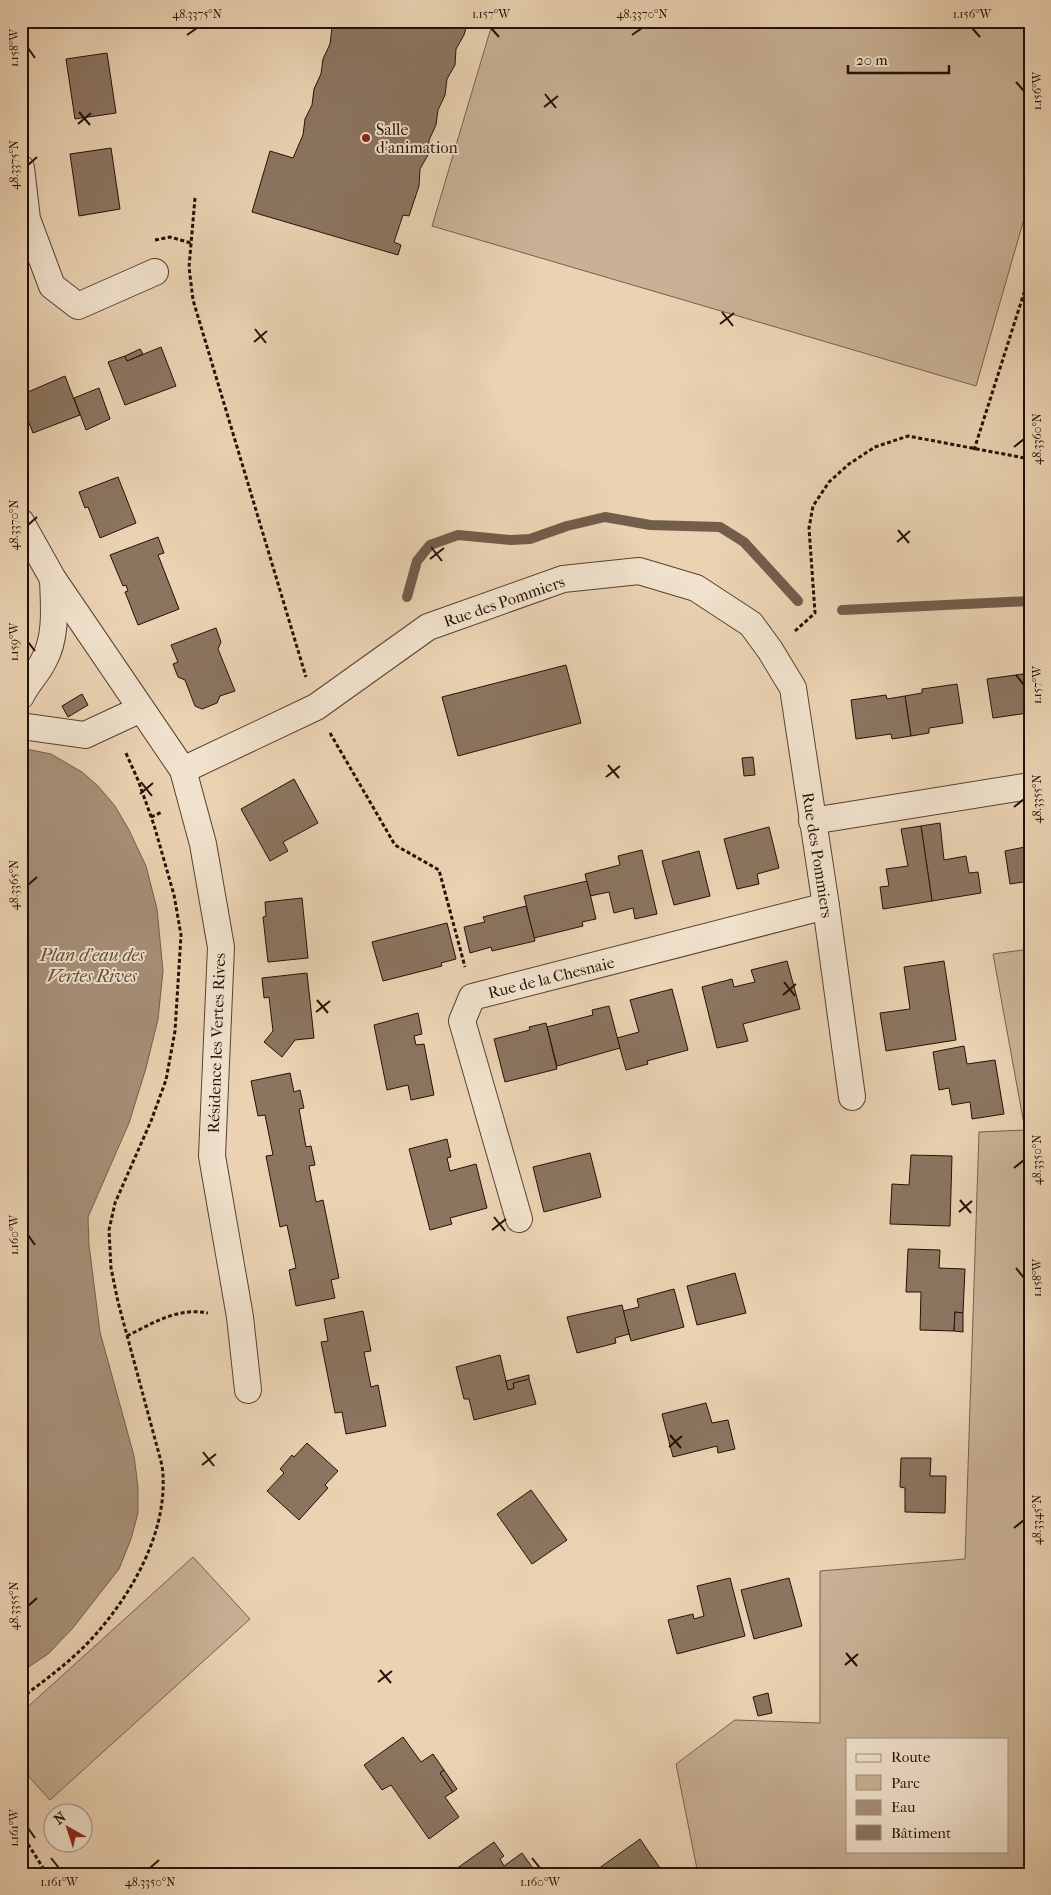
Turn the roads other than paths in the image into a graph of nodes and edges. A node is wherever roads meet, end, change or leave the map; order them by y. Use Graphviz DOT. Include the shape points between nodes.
graph roads {
  1 [pos="21,168"];
  2 [pos="155,272"];
  3 [pos="21,522"];
  4 [pos="53,579"];
  5 [pos="21,696"];
  6 [pos="141,709"];
  7 [pos="21,726"];
  8 [pos="183,770"];
  9 [pos="1030,786"];
  10 [pos="812,821"];
  11 [pos="826,906"];
  12 [pos="852,1097"];
  13 [pos="519,1219"];
  14 [pos="248,1390"];
  1 -- 2 [label="street" via="27,219 52,286 78,306"];
  3 -- 4 [label="street, Résidence les Vertes Rives"];
  4 -- 5 [label="street, Résidence les Vertes Rives" via="55,614 50,642 45,659"];
  4 -- 6 [label="street, Résidence les Vertes Rives"];
  6 -- 7 [label="street" via="85,736"];
  6 -- 8 [label="street, Résidence les Vertes Rives"];
  8 -- 10 [label="street, Rue des Pommiers" via="316,707 428,627 563,579 638,571 696,588 751,624 770,650 793,688"];
  8 -- 14 [label="street, Résidence les Vertes Rives" via="203,844 221,947 212,1156 237,1301"];
  9 -- 10 [label="street"];
  10 -- 11 [label="street, Rue des Pommiers"];
  11 -- 12 [label="street, Rue des Pommiers"];
  11 -- 13 [label="street, Rue de la Chesnaie" via="472,997 462,1021"];
}
